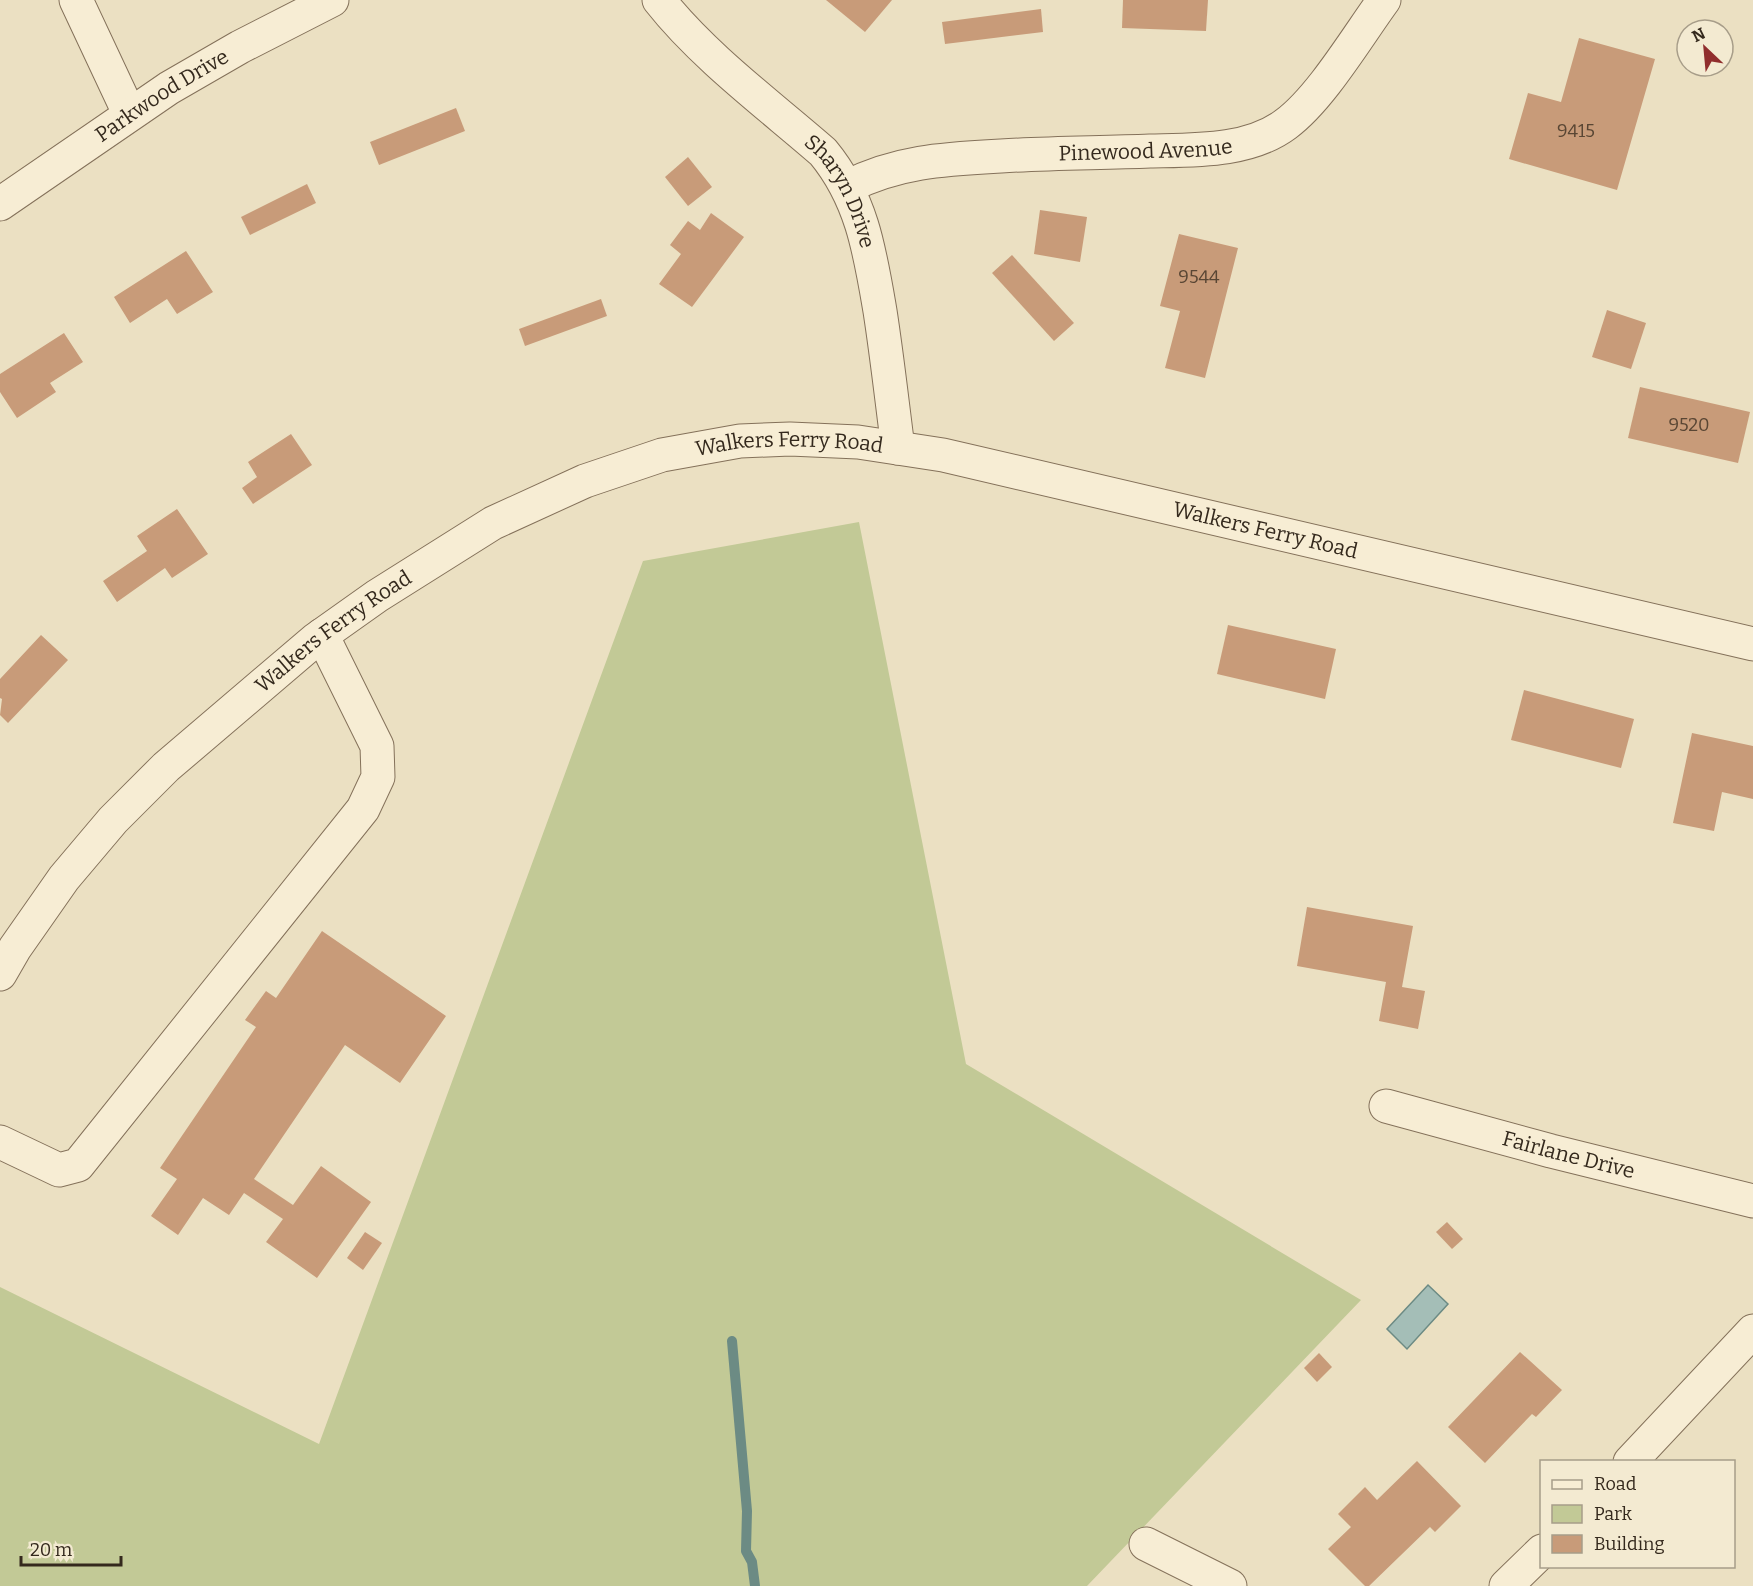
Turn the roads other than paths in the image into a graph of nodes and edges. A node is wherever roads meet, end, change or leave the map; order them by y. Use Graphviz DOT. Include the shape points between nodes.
graph roads {
  1 [pos="76,0"];
  2 [pos="332,0"];
  3 [pos="658,0"];
  4 [pos="1384,0"];
  5 [pos="129,113"];
  6 [pos="847,188"];
  7 [pos="0,204"];
  8 [pos="898,448"];
  9 [pos="322,635"];
  10 [pos="1753,644"];
  11 [pos="0,974"];
  12 [pos="1386,1106"];
  13 [pos="0,1142"];
  14 [pos="1753,1201"];
  15 [pos="1753,1331"];
  16 [pos="1631,1460"];
  17 [pos="1146,1544"];
  18 [pos="1540,1553"];
  19 [pos="1230,1586"];
  20 [pos="1506,1586"];
  1 -- 5 [label="street"];
  2 -- 5 [label="street, Parkwood Drive" via="240,47"];
  3 -- 6 [label="street, Sharyn Drive" via="726,68 823,152"];
  4 -- 6 [label="street, Pinewood Avenue" via="1299,114 1268,135 1231,147 934,160 888,170"];
  5 -- 7 [label="street, Parkwood Drive"];
  6 -- 8 [label="street, Sharyn Drive" via="869,246"];
  8 -- 9 [label="street, Walkers Ferry Road" via="790,439 740,441 662,455 585,481 493,523"];
  8 -- 10 [label="street, Walkers Ferry Road" via="1001,467"];
  9 -- 11 [label="street, Walkers Ferry Road" via="166,767 113,820 64,878"];
  9 -- 13 [label="street" via="377,746 378,777 363,809 78,1165 59,1170"];
  12 -- 14 [label="street, Fairlane Drive"];
  15 -- 16 [label="street"];
  17 -- 19 [label="street"];
  18 -- 20 [label="street"];
}
